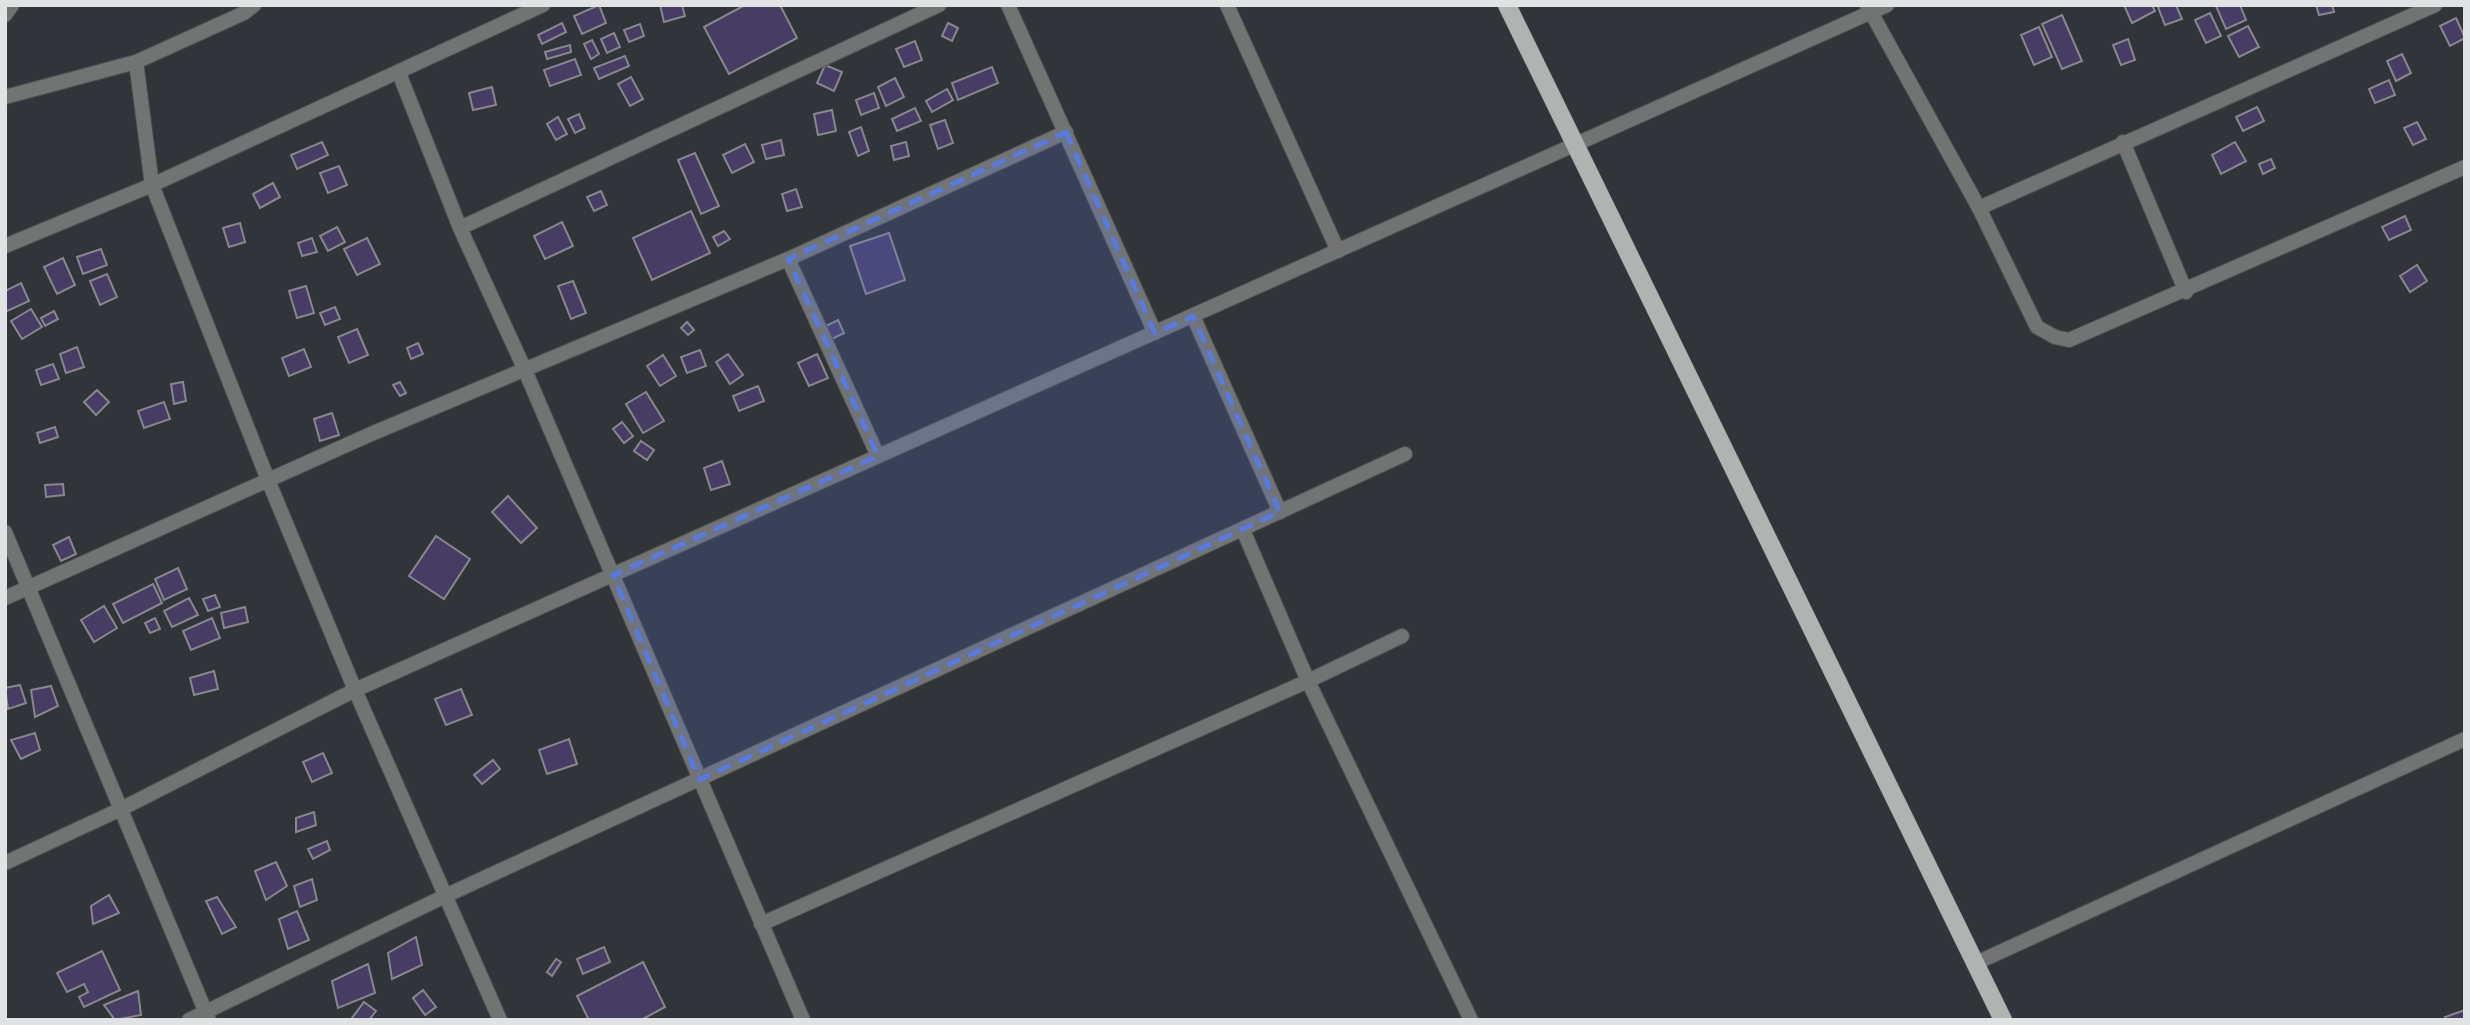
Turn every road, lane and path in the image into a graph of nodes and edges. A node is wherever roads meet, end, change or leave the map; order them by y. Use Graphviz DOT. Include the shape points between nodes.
graph roads {
  1 [pos="12,5"];
  2 [pos="254,5"];
  3 [pos="543,5"];
  4 [pos="939,5"];
  5 [pos="1007,5"];
  6 [pos="1227,5"];
  7 [pos="1507,5"];
  8 [pos="1887,5"];
  9 [pos="2435,5"];
  10 [pos="1869,9"];
  11 [pos="5,15"];
  12 [pos="136,62"];
  13 [pos="399,73"];
  14 [pos="5,97"];
  15 [pos="1066,132"];
  16 [pos="2123,142"];
  17 [pos="1574,146"];
  18 [pos="2465,167"];
  19 [pos="152,185"];
  20 [pos="1979,208"];
  21 [pos="460,228"];
  22 [pos="5,246"];
  23 [pos="1338,251"];
  24 [pos="788,260"];
  25 [pos="2186,292"];
  26 [pos="1193,316"];
  27 [pos="1155,333"];
  28 [pos="524,368"];
  29 [pos="1405,454"];
  30 [pos="878,456"];
  31 [pos="268,480"];
  32 [pos="1280,512"];
  33 [pos="1243,530"];
  34 [pos="5,532"];
  35 [pos="613,575"];
  36 [pos="26,587"];
  37 [pos="5,598"];
  38 [pos="1402,636"];
  39 [pos="1308,681"];
  40 [pos="355,690"];
  41 [pos="2465,739"];
  42 [pos="699,780"];
  43 [pos="121,809"];
  44 [pos="5,863"];
  45 [pos="445,896"];
  46 [pos="761,925"];
  47 [pos="1976,963"];
  48 [pos="207,1016"];
  49 [pos="189,1020"];
  50 [pos="500,1020"];
  51 [pos="803,1020"];
  52 [pos="1471,1020"];
  53 [pos="2003,1020"];
  1 -- 11 [label="street"];
  2 -- 12 [label="street"];
  3 -- 13 [label="street"];
  4 -- 21 [label="street"];
  5 -- 15 [label="street"];
  6 -- 23 [label="street"];
  7 -- 17 [label="main road"];
  8 -- 10 [label="street"];
  9 -- 16 [label="street"];
  10 -- 17 [label="street"];
  10 -- 20 [label="street"];
  12 -- 14 [label="street"];
  12 -- 19 [label="street"];
  13 -- 19 [label="street"];
  13 -- 21 [label="street"];
  15 -- 24 [label="street"];
  15 -- 27 [label="street"];
  16 -- 20 [label="street"];
  16 -- 25 [label="street"];
  17 -- 23 [label="street"];
  17 -- 47 [label="main road"];
  18 -- 25 [label="street"];
  19 -- 22 [label="street"];
  19 -- 31 [label="street"];
  20 -- 25 [label="street" via="2037,327 2054,337 2069,340"];
  21 -- 28 [label="street"];
  23 -- 26 [label="street"];
  24 -- 28 [label="street"];
  24 -- 30 [label="street"];
  26 -- 27 [label="street"];
  26 -- 32 [label="street"];
  27 -- 30 [label="street"];
  28 -- 31 [label="street"];
  28 -- 35 [label="street"];
  29 -- 32 [label="street"];
  30 -- 35 [label="street"];
  31 -- 36 [label="street"];
  31 -- 40 [label="street"];
  32 -- 33 [label="street"];
  33 -- 39 [label="street"];
  33 -- 42 [label="street"];
  34 -- 36 [label="street"];
  35 -- 40 [label="street"];
  35 -- 42 [label="street"];
  36 -- 37 [label="street"];
  36 -- 43 [label="street"];
  38 -- 39 [label="street"];
  39 -- 46 [label="street"];
  39 -- 52 [label="street"];
  40 -- 43 [label="street"];
  40 -- 45 [label="street"];
  41 -- 47 [label="street"];
  42 -- 45 [label="street"];
  42 -- 46 [label="street"];
  43 -- 44 [label="street"];
  43 -- 48 [label="street"];
  45 -- 48 [label="street"];
  45 -- 50 [label="street"];
  46 -- 51 [label="street"];
  47 -- 53 [label="main road"];
  48 -- 49 [label="street"];
}
